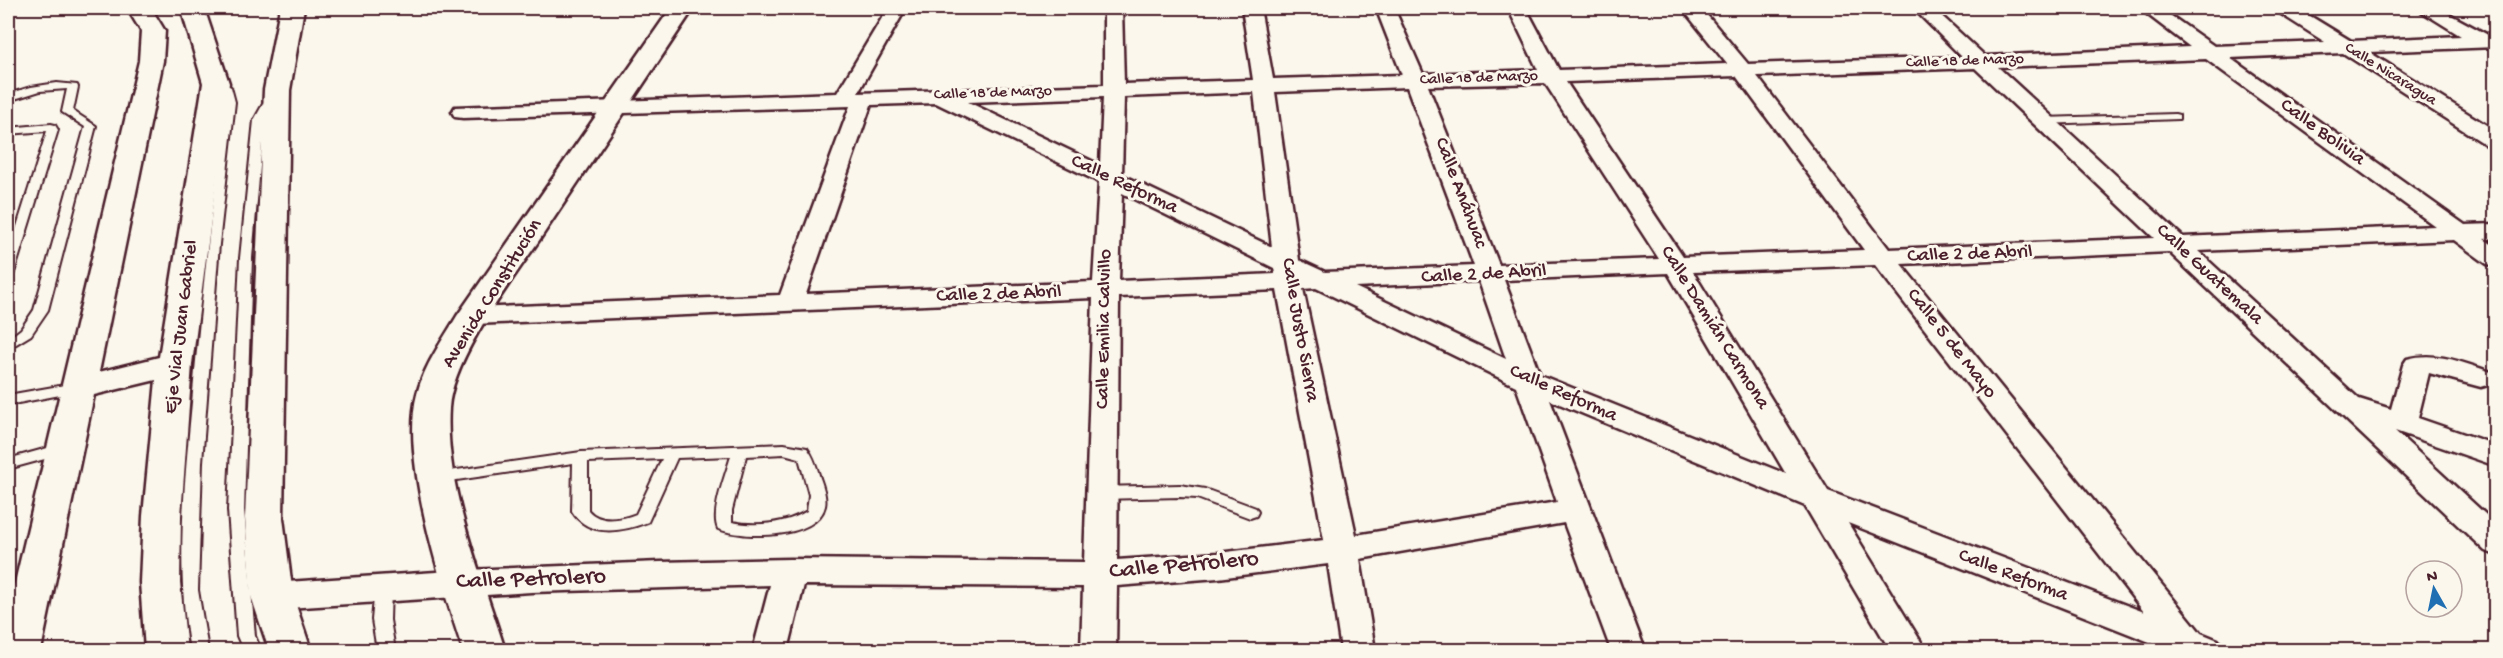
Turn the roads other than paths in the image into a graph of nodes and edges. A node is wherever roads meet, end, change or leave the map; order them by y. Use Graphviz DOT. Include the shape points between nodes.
graph roads {
  1 [pos="139,8"];
  2 [pos="192,8"];
  3 [pos="292,8"];
  4 [pos="682,8"];
  5 [pos="897,8"];
  6 [pos="1113,8"];
  7 [pos="1251,8"];
  8 [pos="1386,8"];
  9 [pos="1517,8"];
  10 [pos="1691,8"];
  11 [pos="1922,8"];
  12 [pos="2148,8"];
  13 [pos="2285,8"];
  14 [pos="2425,8"];
  15 [pos="2492,43"];
  16 [pos="2346,47"];
  17 [pos="2210,53"];
  18 [pos="1982,62"];
  19 [pos="1742,70"];
  20 [pos="1551,77"];
  21 [pos="1417,82"];
  22 [pos="216,83"];
  23 [pos="1264,85"];
  24 [pos="278,90"];
  25 [pos="1114,90"];
  26 [pos="938,96"];
  27 [pos="8,98"];
  28 [pos="854,99"];
  29 [pos="616,107"];
  30 [pos="463,112"];
  31 [pos="70,116"];
  32 [pos="2175,117"];
  33 [pos="2043,121"];
  34 [pos="51,127"];
  35 [pos="8,131"];
  36 [pos="2496,141"];
  37 [pos="1110,179"];
  38 [pos="2496,231"];
  39 [pos="2459,233"];
  40 [pos="2177,246"];
  41 [pos="1883,258"];
  42 [pos="2496,259"];
  43 [pos="1677,267"];
  44 [pos="1287,272"];
  45 [pos="8,273"];
  46 [pos="1491,274"];
  47 [pos="1327,282"];
  48 [pos="1106,290"];
  49 [pos="790,303"];
  50 [pos="473,316"];
  51 [pos="8,345"];
  52 [pos="175,364"];
  53 [pos="2481,378"];
  54 [pos="1527,380"];
  55 [pos="78,388"];
  56 [pos="8,400"];
  57 [pos="2348,404"];
  58 [pos="2402,423"];
  59 [pos="64,449"];
  60 [pos="740,450"];
  61 [pos="672,453"];
  62 [pos="2496,456"];
  63 [pos="581,457"];
  64 [pos="8,464"];
  65 [pos="436,478"];
  66 [pos="1101,493"];
  67 [pos="1818,499"];
  68 [pos="1574,510"];
  69 [pos="1250,512"];
  70 [pos="2496,543"];
  71 [pos="1341,548"];
  72 [pos="790,572"];
  73 [pos="1099,574"];
  74 [pos="464,582"];
  75 [pos="383,587"];
  76 [pos="272,596"];
  77 [pos="2196,649"];
  78 [pos="20,651"];
  79 [pos="166,651"];
  80 [pos="199,651"];
  81 [pos="252,651"];
  82 [pos="290,651"];
  83 [pos="386,651"];
  84 [pos="484,651"];
  85 [pos="771,651"];
  86 [pos="1100,651"];
  87 [pos="1358,651"];
  88 [pos="1628,651"];
  89 [pos="1908,651"];
  1 -- 55 [label="main road" via="153,32 151,61"];
  2 -- 22 [label="main road, Eje Vial Juan Gabriel"];
  3 -- 24 [label="main road"];
  4 -- 29 [label="main road, Avenida Constitución"];
  5 -- 28 [label="street"];
  6 -- 25 [label="street, Calle Emilia Calvillo"];
  7 -- 23 [label="street, Calle Justo Sierra"];
  8 -- 21 [label="street, Calle Anáhuac"];
  9 -- 20 [label="street, Calle Damián Carmona"];
  10 -- 19 [label="street, Calle 5 de Mayo"];
  11 -- 18 [label="street, Calle Guatemala"];
  12 -- 17 [label="street, Calle Bolivia"];
  13 -- 16 [label="street, Calle Nicaragua"];
  14 -- 15 [label="street"];
  15 -- 16 [label="street, Calle 18 de Marzo"];
  16 -- 17 [label="street, Calle 18 de Marzo"];
  16 -- 36 [label="street, Calle Nicaragua"];
  17 -- 18 [label="street, Calle 18 de Marzo"];
  17 -- 39 [label="street, Calle Bolivia"];
  18 -- 19 [label="street, Calle 18 de Marzo"];
  18 -- 33 [label="street, Calle Guatemala"];
  19 -- 20 [label="street, Calle 18 de Marzo"];
  19 -- 41 [label="street, Calle 5 de Mayo"];
  20 -- 21 [label="street, Calle 18 de Marzo"];
  20 -- 43 [label="street, Calle Damián Carmona"];
  21 -- 23 [label="street, Calle 18 de Marzo"];
  21 -- 46 [label="street, Calle Anáhuac"];
  22 -- 52 [label="main road, Eje Vial Juan Gabriel"];
  22 -- 80 [label="lane" via="227,89 230,102 194,462 190,590"];
  23 -- 25 [label="street, Calle 18 de Marzo"];
  23 -- 44 [label="street, Calle Justo Sierra"];
  24 -- 76 [label="main road" via="264,518"];
  24 -- 81 [label="lane" via="259,120 246,258 236,510 246,636"];
  25 -- 26 [label="street, Calle 18 de Marzo"];
  25 -- 37 [label="street, Calle Emilia Calvillo"];
  26 -- 28 [label="street, Calle 18 de Marzo"];
  26 -- 37 [label="street, Calle Reforma"];
  27 -- 31 [label="lane" via="73,87 66,109"];
  28 -- 29 [label="street, Calle 18 de Marzo"];
  28 -- 49 [label="street"];
  29 -- 30 [label="street, Calle 18 de Marzo"];
  29 -- 50 [label="main road, Avenida Constitución"];
  31 -- 34 [label="lane"];
  31 -- 51 [label="lane" via="91,126 89,136 40,310 26,332"];
  32 -- 33 [label="lane"];
  33 -- 40 [label="street, Calle Guatemala"];
  34 -- 35 [label="lane"];
  34 -- 45 [label="lane"];
  37 -- 44 [label="street, Calle Reforma"];
  37 -- 48 [label="street, Calle Emilia Calvillo"];
  38 -- 39 [label="street, Calle 2 de Abril"];
  39 -- 40 [label="street, Calle 2 de Abril"];
  39 -- 42 [label="street, Calle Bolivia"];
  40 -- 41 [label="street, Calle 2 de Abril"];
  40 -- 57 [label="street, Calle Guatemala"];
  41 -- 43 [label="street, Calle 2 de Abril"];
  41 -- 77 [label="street, Calle 5 de Mayo"];
  43 -- 46 [label="street, Calle 2 de Abril"];
  43 -- 67 [label="street, Calle Damián Carmona"];
  44 -- 47 [label="street, Calle Reforma"];
  44 -- 48 [label="street, Calle 2 de Abril"];
  44 -- 71 [label="street, Calle Justo Sierra"];
  46 -- 47 [label="street, Calle 2 de Abril"];
  46 -- 54 [label="street, Calle Anáhuac"];
  47 -- 54 [label="street, Calle Reforma"];
  48 -- 49 [label="street, Calle 2 de Abril"];
  48 -- 66 [label="street, Calle Emilia Calvillo"];
  49 -- 50 [label="street, Calle 2 de Abril"];
  50 -- 65 [label="main road, Avenida Constitución" via="449,358 432,404"];
  52 -- 55 [label="main road"];
  52 -- 79 [label="main road, Eje Vial Juan Gabriel" via="162,516 160,582"];
  53 -- 58 [label="street" via="2437,364 2417,365"];
  54 -- 67 [label="street, Calle Reforma"];
  54 -- 68 [label="street, Calle Anáhuac"];
  55 -- 56 [label="lane"];
  55 -- 59 [label="main road"];
  57 -- 58 [label="street"];
  57 -- 70 [label="street, Calle Guatemala"];
  58 -- 62 [label="street"];
  59 -- 64 [label="lane"];
  59 -- 78 [label="main road"];
  60 -- 60 [label="lane" via="724,510 724,525 740,530 795,526 813,516 816,502 802,452"];
  60 -- 61 [label="lane"];
  61 -- 63 [label="lane"];
  61 -- 63 [label="lane" via="642,518 620,524 594,524 583,517"];
  63 -- 65 [label="lane"];
  65 -- 74 [label="main road, Avenida Constitución" via="444,520"];
  66 -- 69 [label="lane" via="1199,493"];
  66 -- 73 [label="street, Calle Emilia Calvillo"];
  67 -- 77 [label="street, Calle Reforma"];
  67 -- 89 [label="street, Calle Damián Carmona"];
  68 -- 71 [label="street, Calle Petrolero"];
  68 -- 88 [label="street, Calle Anáhuac"];
  71 -- 73 [label="street, Calle Petrolero"];
  71 -- 87 [label="street, Calle Justo Sierra"];
  72 -- 73 [label="street, Calle Petrolero"];
  72 -- 74 [label="street, Calle Petrolero"];
  72 -- 85 [label="street"];
  73 -- 86 [label="street, Calle Emilia Calvillo"];
  74 -- 75 [label="street, Calle Petrolero"];
  74 -- 84 [label="main road, Avenida Constitución"];
  75 -- 76 [label="street, Calle Petrolero"];
  75 -- 83 [label="lane" via="381,620"];
  76 -- 82 [label="main road"];
}
